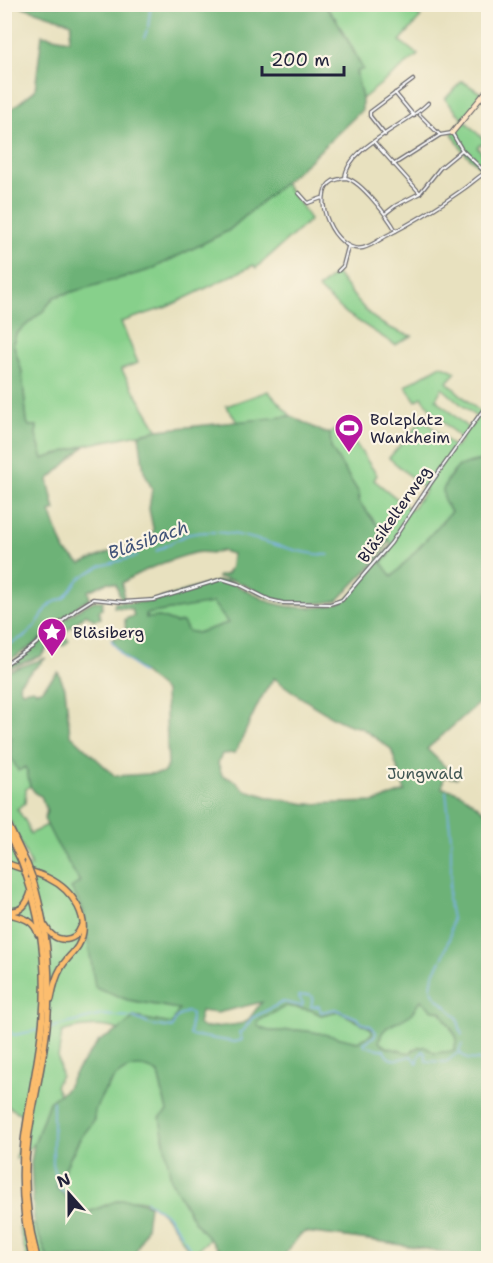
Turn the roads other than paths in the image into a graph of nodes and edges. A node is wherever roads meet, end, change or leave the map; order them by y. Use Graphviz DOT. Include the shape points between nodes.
graph roads {
  1 [pos="413,80"];
  2 [pos="489,89"];
  3 [pos="395,93"];
  4 [pos="428,103"];
  5 [pos="418,113"];
  6 [pos="414,116"];
  7 [pos="452,133"];
  8 [pos="384,135"];
  9 [pos="440,135"];
  10 [pos="374,142"];
  11 [pos="462,150"];
  12 [pos="393,165"];
  13 [pos="487,172"];
  14 [pos="345,178"];
  15 [pos="299,193"];
  16 [pos="420,193"];
  17 [pos="322,198"];
  18 [pos="386,213"];
  19 [pos="396,231"];
  20 [pos="348,247"];
  21 [pos="338,271"];
  22 [pos="489,403"];
  23 [pos="4,665"];
  24 [pos="4,816"];
  25 [pos="4,825"];
  26 [pos="24,862"];
  27 [pos="4,864"];
  28 [pos="29,876"];
  29 [pos="31,890"];
  30 [pos="38,899"];
  31 [pos="4,911"];
  32 [pos="43,959"];
  33 [pos="45,1024"];
  34 [pos="43,1036"];
  35 [pos="32,1258"];
  36 [pos="37,1258"];
  1 -- 3 [label="street"];
  2 -- 7 [label="street"];
  3 -- 6 [label="street"];
  3 -- 8 [label="street" via="370,114"];
  4 -- 5 [label="street"];
  5 -- 6 [label="street"];
  5 -- 9 [label="street"];
  6 -- 8 [label="street"];
  7 -- 9 [label="street"];
  7 -- 11 [label="street"];
  8 -- 10 [label="street"];
  9 -- 12 [label="street"];
  10 -- 12 [label="street"];
  10 -- 14 [label="street" via="350,162"];
  11 -- 13 [label="street"];
  11 -- 16 [label="street" via="440,168"];
  12 -- 16 [label="street"];
  13 -- 19 [label="street"];
  14 -- 17 [label="street" via="329,183"];
  14 -- 18 [label="street"];
  15 -- 17 [label="street" via="308,203"];
  16 -- 18 [label="street"];
  17 -- 20 [label="street" via="336,235"];
  18 -- 19 [label="street"];
  19 -- 20 [label="street" via="364,248"];
  20 -- 21 [label="street"];
  22 -- 23 [label="street, Bläsikelterweg" via="391,543 342,600 330,604 283,603 222,579 154,600 93,599"];
  24 -- 26 [label="highway"];
  25 -- 26 [label="highway"];
  26 -- 28 [label="highway, bridge"];
  27 -- 30 [label="highway" via="61,887 78,909 82,923 78,934 68,940 52,936"];
  27 -- 33 [label="highway" via="51,879 71,896 83,917 81,940 56,979"];
  28 -- 29 [label="highway"];
  28 -- 30 [label="highway"];
  29 -- 31 [label="highway" via="23,907"];
  29 -- 32 [label="highway"];
  30 -- 33 [label="highway" via="48,956"];
  31 -- 32 [label="highway" via="32,922"];
  32 -- 33 [label="highway"];
  33 -- 34 [label="highway"];
  34 -- 35 [label="highway" via="22,1166 23,1214"];
  34 -- 36 [label="highway" via="27,1166 28,1213"];
}
